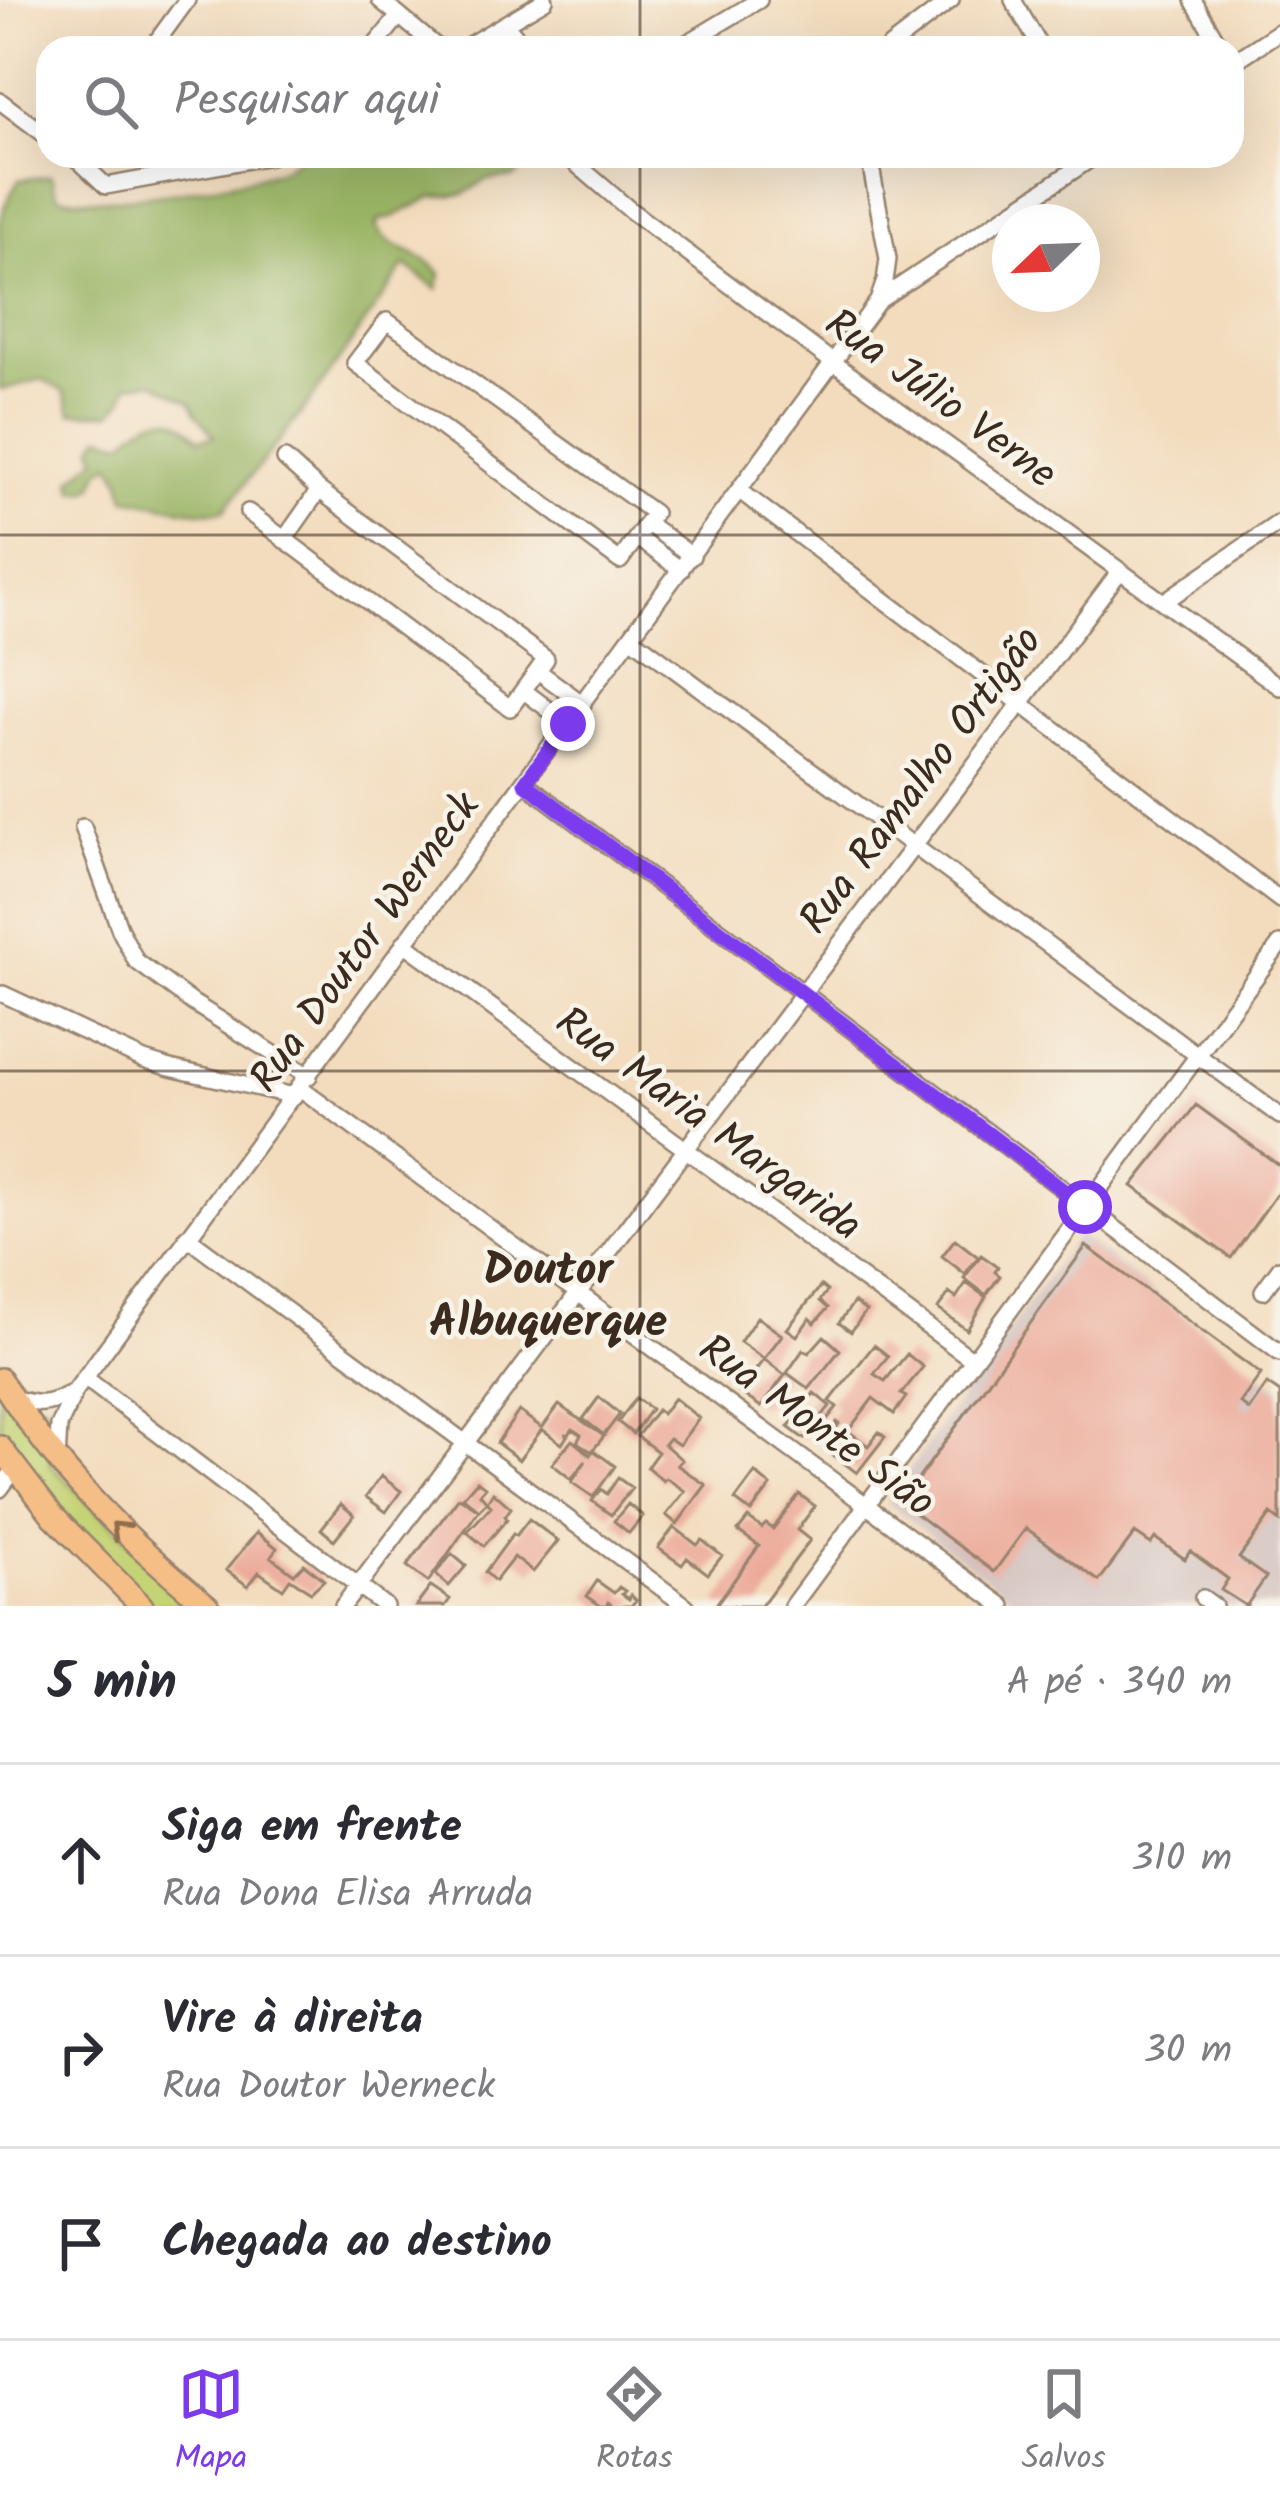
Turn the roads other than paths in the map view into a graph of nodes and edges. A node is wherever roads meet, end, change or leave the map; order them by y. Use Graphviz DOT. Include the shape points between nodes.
graph roads {
  1 [pos="187,0"];
  2 [pos="380,0"];
  3 [pos="545,0"];
  4 [pos="759,0"];
  5 [pos="951,0"];
  6 [pos="1013,0"];
  7 [pos="1193,0"];
  8 [pos="399,16"];
  9 [pos="506,24"];
  10 [pos="1280,31"];
  11 [pos="161,36"];
  12 [pos="383,36"];
  13 [pos="423,36"];
  14 [pos="485,36"];
  15 [pos="516,36"];
  16 [pos="699,36"];
  17 [pos="904,36"];
  18 [pos="1034,36"];
  19 [pos="1214,36"];
  20 [pos="1244,55"];
  21 [pos="0,101"];
  22 [pos="36,127"];
  23 [pos="87,168"];
  24 [pos="205,168"];
  25 [pos="582,168"];
  26 [pos="871,168"];
  27 [pos="1077,168"];
  28 [pos="878,301"];
  29 [pos="834,363"];
  30 [pos="285,459"];
  31 [pos="319,490"];
  32 [pos="740,490"];
  33 [pos="248,512"];
  34 [pos="1280,522"];
  35 [pos="643,531"];
  36 [pos="284,540"];
  37 [pos="687,563"];
  38 [pos="1120,571"];
  39 [pos="1165,602"];
  40 [pos="632,638"];
  41 [pos="538,670"];
  42 [pos="1280,687"];
  43 [pos="524,691"];
  44 [pos="583,704"];
  45 [pos="1020,704"];
  46 [pos="568,724"];
  47 [pos="525,783"];
  48 [pos="82,827"];
  49 [pos="914,846"];
  50 [pos="1280,900"];
  51 [pos="404,943"];
  52 [pos="1280,944"];
  53 [pos="3,994"];
  54 [pos="803,994"];
  55 [pos="1197,1055"];
  56 [pos="301,1087"];
  57 [pos="1280,1116"];
  58 [pos="687,1150"];
  59 [pos="1085,1207"];
  60 [pos="187,1237"];
  61 [pos="1280,1268"];
  62 [pos="1263,1291"];
  63 [pos="580,1294"];
  64 [pos="1280,1353"];
  65 [pos="973,1360"];
  66 [pos="80,1384"];
  67 [pos="5,1388"];
  68 [pos="466,1444"];
  69 [pos="0,1447"];
  70 [pos="57,1460"];
  71 [pos="16,1469"];
  72 [pos="0,1490"];
  73 [pos="867,1504"];
  74 [pos="359,1586"];
  75 [pos="142,1606"];
  76 [pos="208,1606"];
  77 [pos="344,1606"];
  78 [pos="385,1606"];
  79 [pos="686,1606"];
  80 [pos="792,1606"];
  81 [pos="1003,1606"];
  1 -- 11 [label="street"];
  2 -- 8 [label="street"];
  3 -- 9 [label="street"];
  4 -- 16 [label="street"];
  5 -- 17 [label="street"];
  6 -- 18 [label="street"];
  7 -- 19 [label="street"];
  8 -- 12 [label="street"];
  8 -- 13 [label="street"];
  9 -- 14 [label="street"];
  9 -- 15 [label="street"];
  10 -- 20 [label="street"];
  21 -- 22 [label="street"];
  23 -- 24 [label="street" via="106,186"];
  25 -- 29 [label="street, Rua Júlio Verne"];
  26 -- 28 [label="street" via="888,259"];
  27 -- 28 [label="street"];
  28 -- 29 [label="street, Rua Doutor Werneck"];
  29 -- 32 [label="street, Rua Doutor Werneck"];
  29 -- 38 [label="street, Rua Júlio Verne"];
  30 -- 31 [label="street"];
  31 -- 36 [label="street"];
  31 -- 41 [label="street" via="546,659"];
  32 -- 37 [label="street, Rua Doutor Werneck"];
  32 -- 45 [label="street"];
  33 -- 36 [label="street"];
  34 -- 39 [label="street"];
  35 -- 35 [label="street" via="654,513 387,321 355,364 620,561"];
  35 -- 37 [label="street"];
  36 -- 43 [label="street" via="510,708"];
  37 -- 40 [label="street, Rua Doutor Werneck"];
  38 -- 39 [label="street, Rua Júlio Verne"];
  38 -- 45 [label="street, Rua Ramalho Ortigão"];
  39 -- 42 [label="street, Rua Júlio Verne"];
  40 -- 44 [label="street, Rua Doutor Werneck"];
  40 -- 49 [label="street"];
  41 -- 43 [label="street"];
  41 -- 44 [label="street"];
  43 -- 46 [label="street"];
  44 -- 46 [label="street, Rua Doutor Werneck"];
  45 -- 49 [label="street, Rua Ramalho Ortigão"];
  45 -- 50 [label="street"];
  46 -- 47 [label="street, Rua Doutor Werneck"];
  47 -- 51 [label="street, Rua Doutor Werneck"];
  47 -- 54 [label="street"];
  48 -- 56 [label="street, Rua Monte Sião" via="136,961"];
  49 -- 54 [label="street, Rua Ramalho Ortigão"];
  49 -- 55 [label="street"];
  51 -- 56 [label="street, Rua Doutor Werneck"];
  51 -- 58 [label="street, Rua Maria Margarida"];
  52 -- 55 [label="street"];
  53 -- 56 [label="street" via="170,1069"];
  54 -- 58 [label="street, Rua Ramalho Ortigão"];
  54 -- 59 [label="street"];
  55 -- 57 [label="street"];
  55 -- 59 [label="street"];
  56 -- 60 [label="street, Rua Doutor Werneck"];
  56 -- 63 [label="street, Rua Monte Sião"];
  58 -- 63 [label="street, Rua Ramalho Ortigão"];
  58 -- 65 [label="street, Rua Maria Margarida"];
  59 -- 64 [label="street"];
  59 -- 65 [label="street"];
  60 -- 66 [label="street, Rua Doutor Werneck"];
  60 -- 68 [label="street"];
  61 -- 62 [label="street"];
  63 -- 68 [label="street, Rua Ramalho Ortigão"];
  63 -- 73 [label="street, Rua Monte Sião"];
  65 -- 73 [label="street"];
  66 -- 67 [label="street" via="36,1405"];
  66 -- 70 [label="street, Rua Doutor Werneck" via="59,1426"];
  66 -- 74 [label="street"];
  67 -- 70 [label="main road"];
  68 -- 74 [label="street, Rua Ramalho Ortigão"];
  68 -- 79 [label="street"];
  69 -- 71 [label="main road"];
  76 -- 70 [label="main road, one-way" via="115,1526"];
  71 -- 72 [label="street"];
  71 -- 75 [label="main road"];
  73 -- 80 [label="street"];
  73 -- 81 [label="street, Rua Monte Sião"];
  74 -- 77 [label="street, Rua Ramalho Ortigão"];
  74 -- 78 [label="street"];
}
